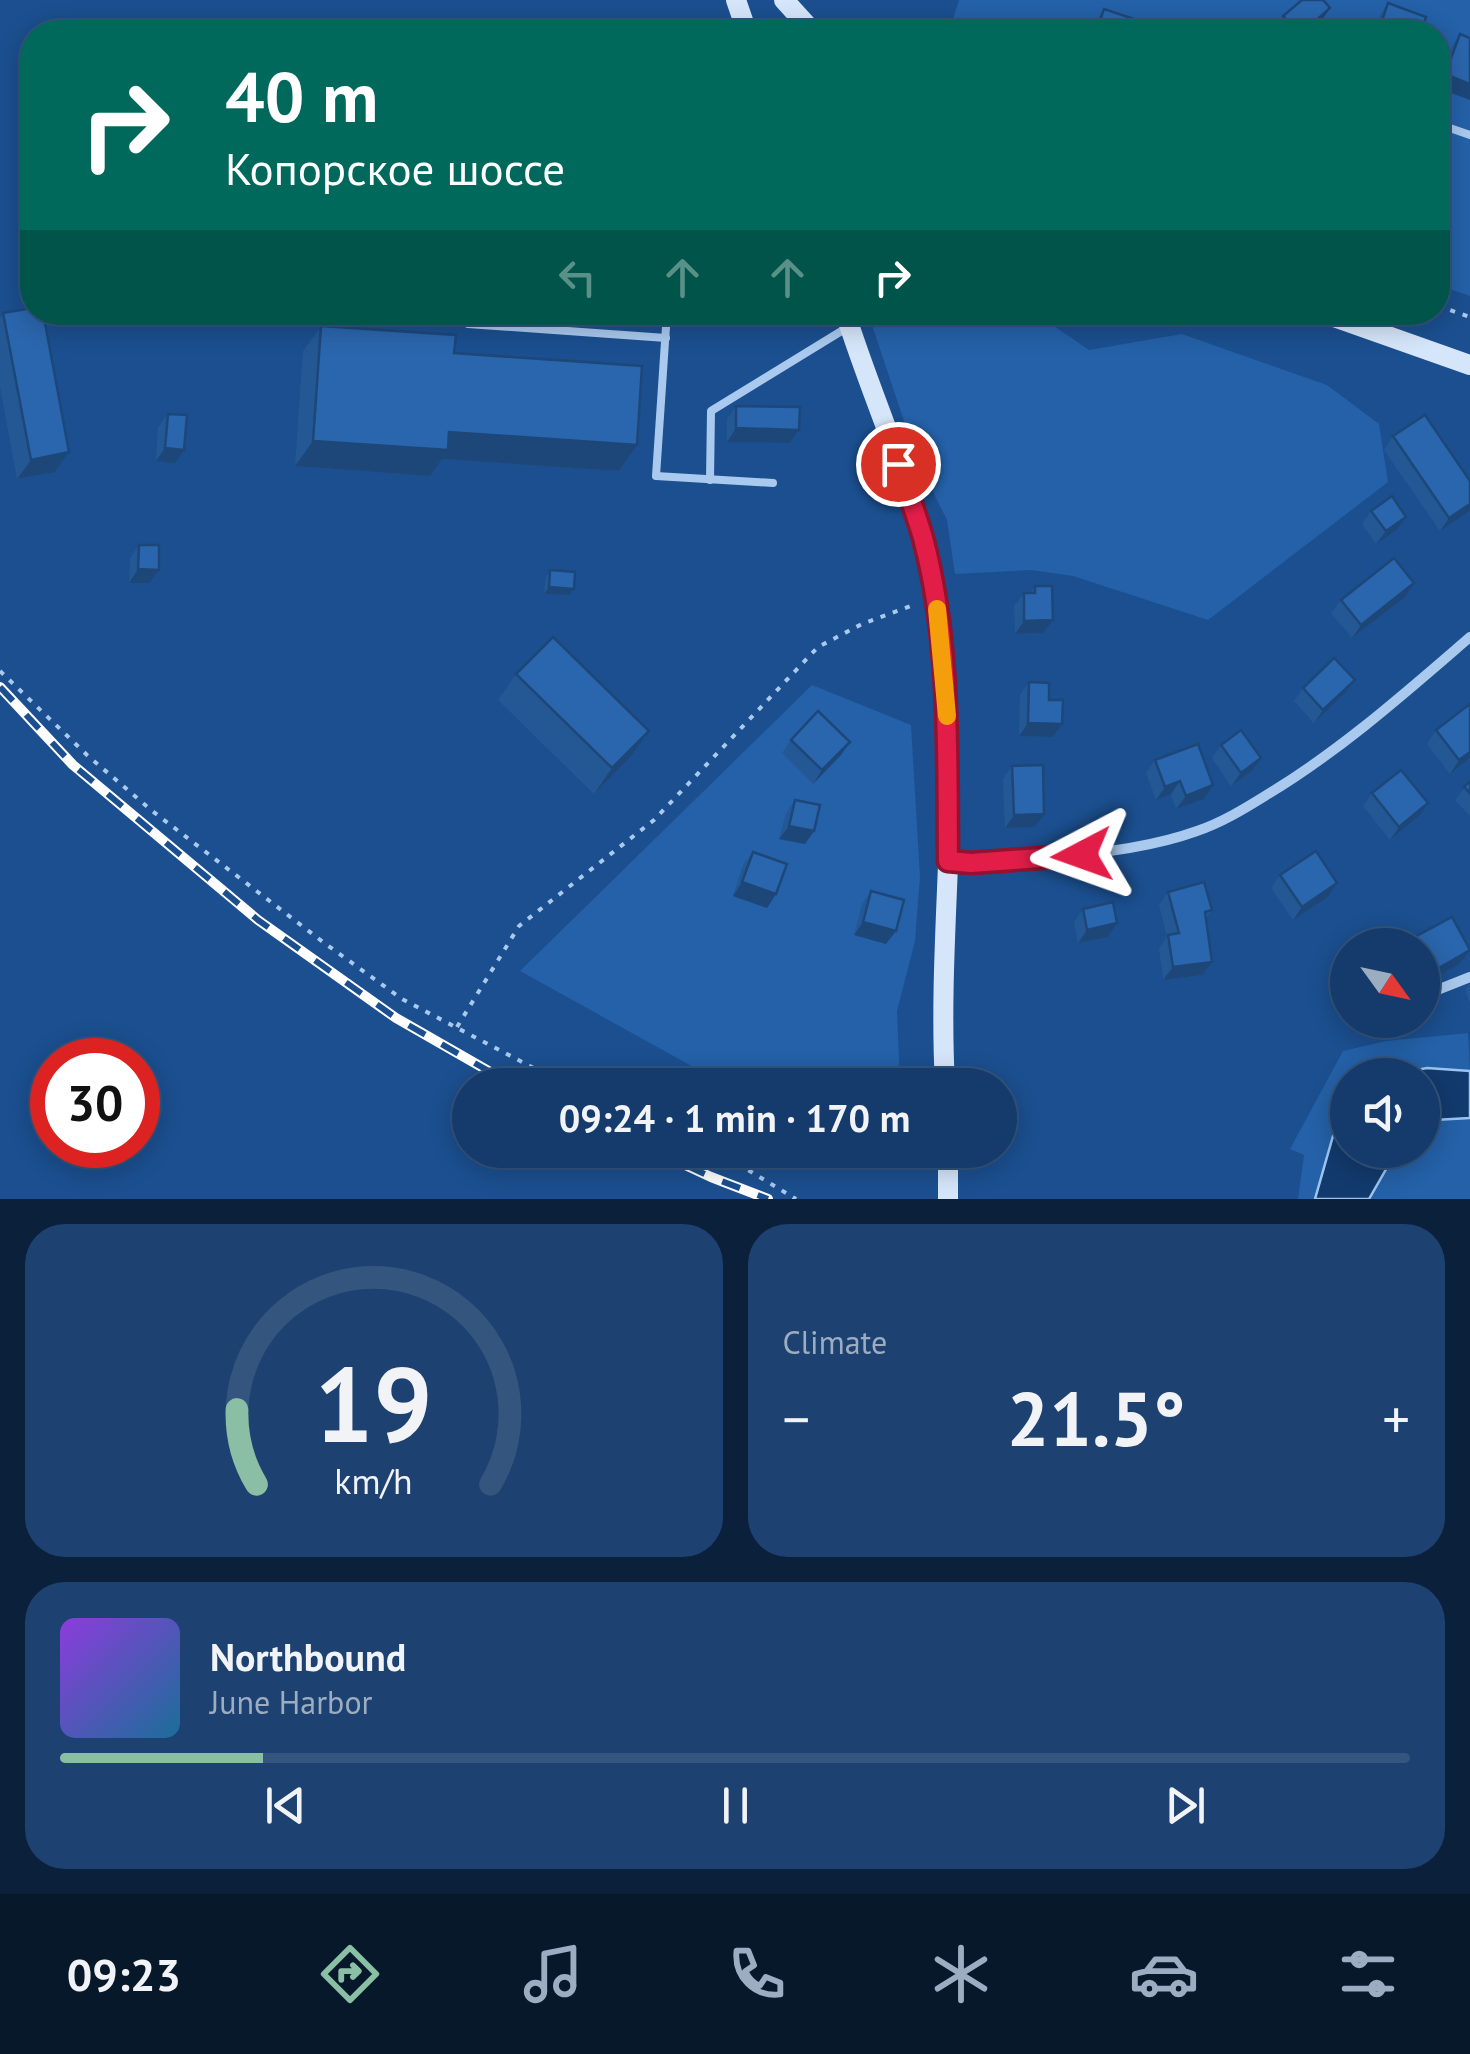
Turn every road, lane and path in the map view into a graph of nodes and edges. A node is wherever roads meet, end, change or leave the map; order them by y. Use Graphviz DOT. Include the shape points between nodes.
graph roads {
  1 [pos="784,0"];
  2 [pos="802,20"];
  3 [pos="482,325"];
  4 [pos="667,325"];
  5 [pos="838,325"];
  6 [pos="849,325"];
  7 [pos="1358,325"];
  8 [pos="666,338"];
  9 [pos="1470,364"];
  10 [pos="710,480"];
  11 [pos="773,483"];
  12 [pos="936,600"];
  13 [pos="1470,637"];
  14 [pos="0,671"];
  15 [pos="948,861"];
  16 [pos="1470,977"];
  17 [pos="1440,989"];
  18 [pos="457,1028"];
  19 [pos="533,1068"];
  20 [pos="944,1068"];
  21 [pos="744,1168"];
  22 [pos="948,1168"];
  23 [pos="796,1199"];
  24 [pos="948,1199"];
  1 -- 2 [label="main road"];
  3 -- 8 [label="lane"];
  4 -- 8 [label="lane"];
  5 -- 10 [label="lane" via="711,411"];
  6 -- 12 [label="main road" via="923,536"];
  7 -- 9 [label="main road"];
  8 -- 10 [label="lane" via="656,476"];
  10 -- 11 [label="lane"];
  12 -- 15 [label="main road" via="947,706"];
  12 -- 18 [label="path" via="862,624 818,647 654,820 519,926"];
  13 -- 15 [label="street" via="1368,726 1288,783 1198,831 1082,855"];
  14 -- 18 [label="path" via="151,810 402,999"];
  15 -- 20 [label="main road"];
  16 -- 17 [label="street"];
  18 -- 19 [label="path"];
  21 -- 23 [label="path"];
  22 -- 24 [label="main road"];
}
